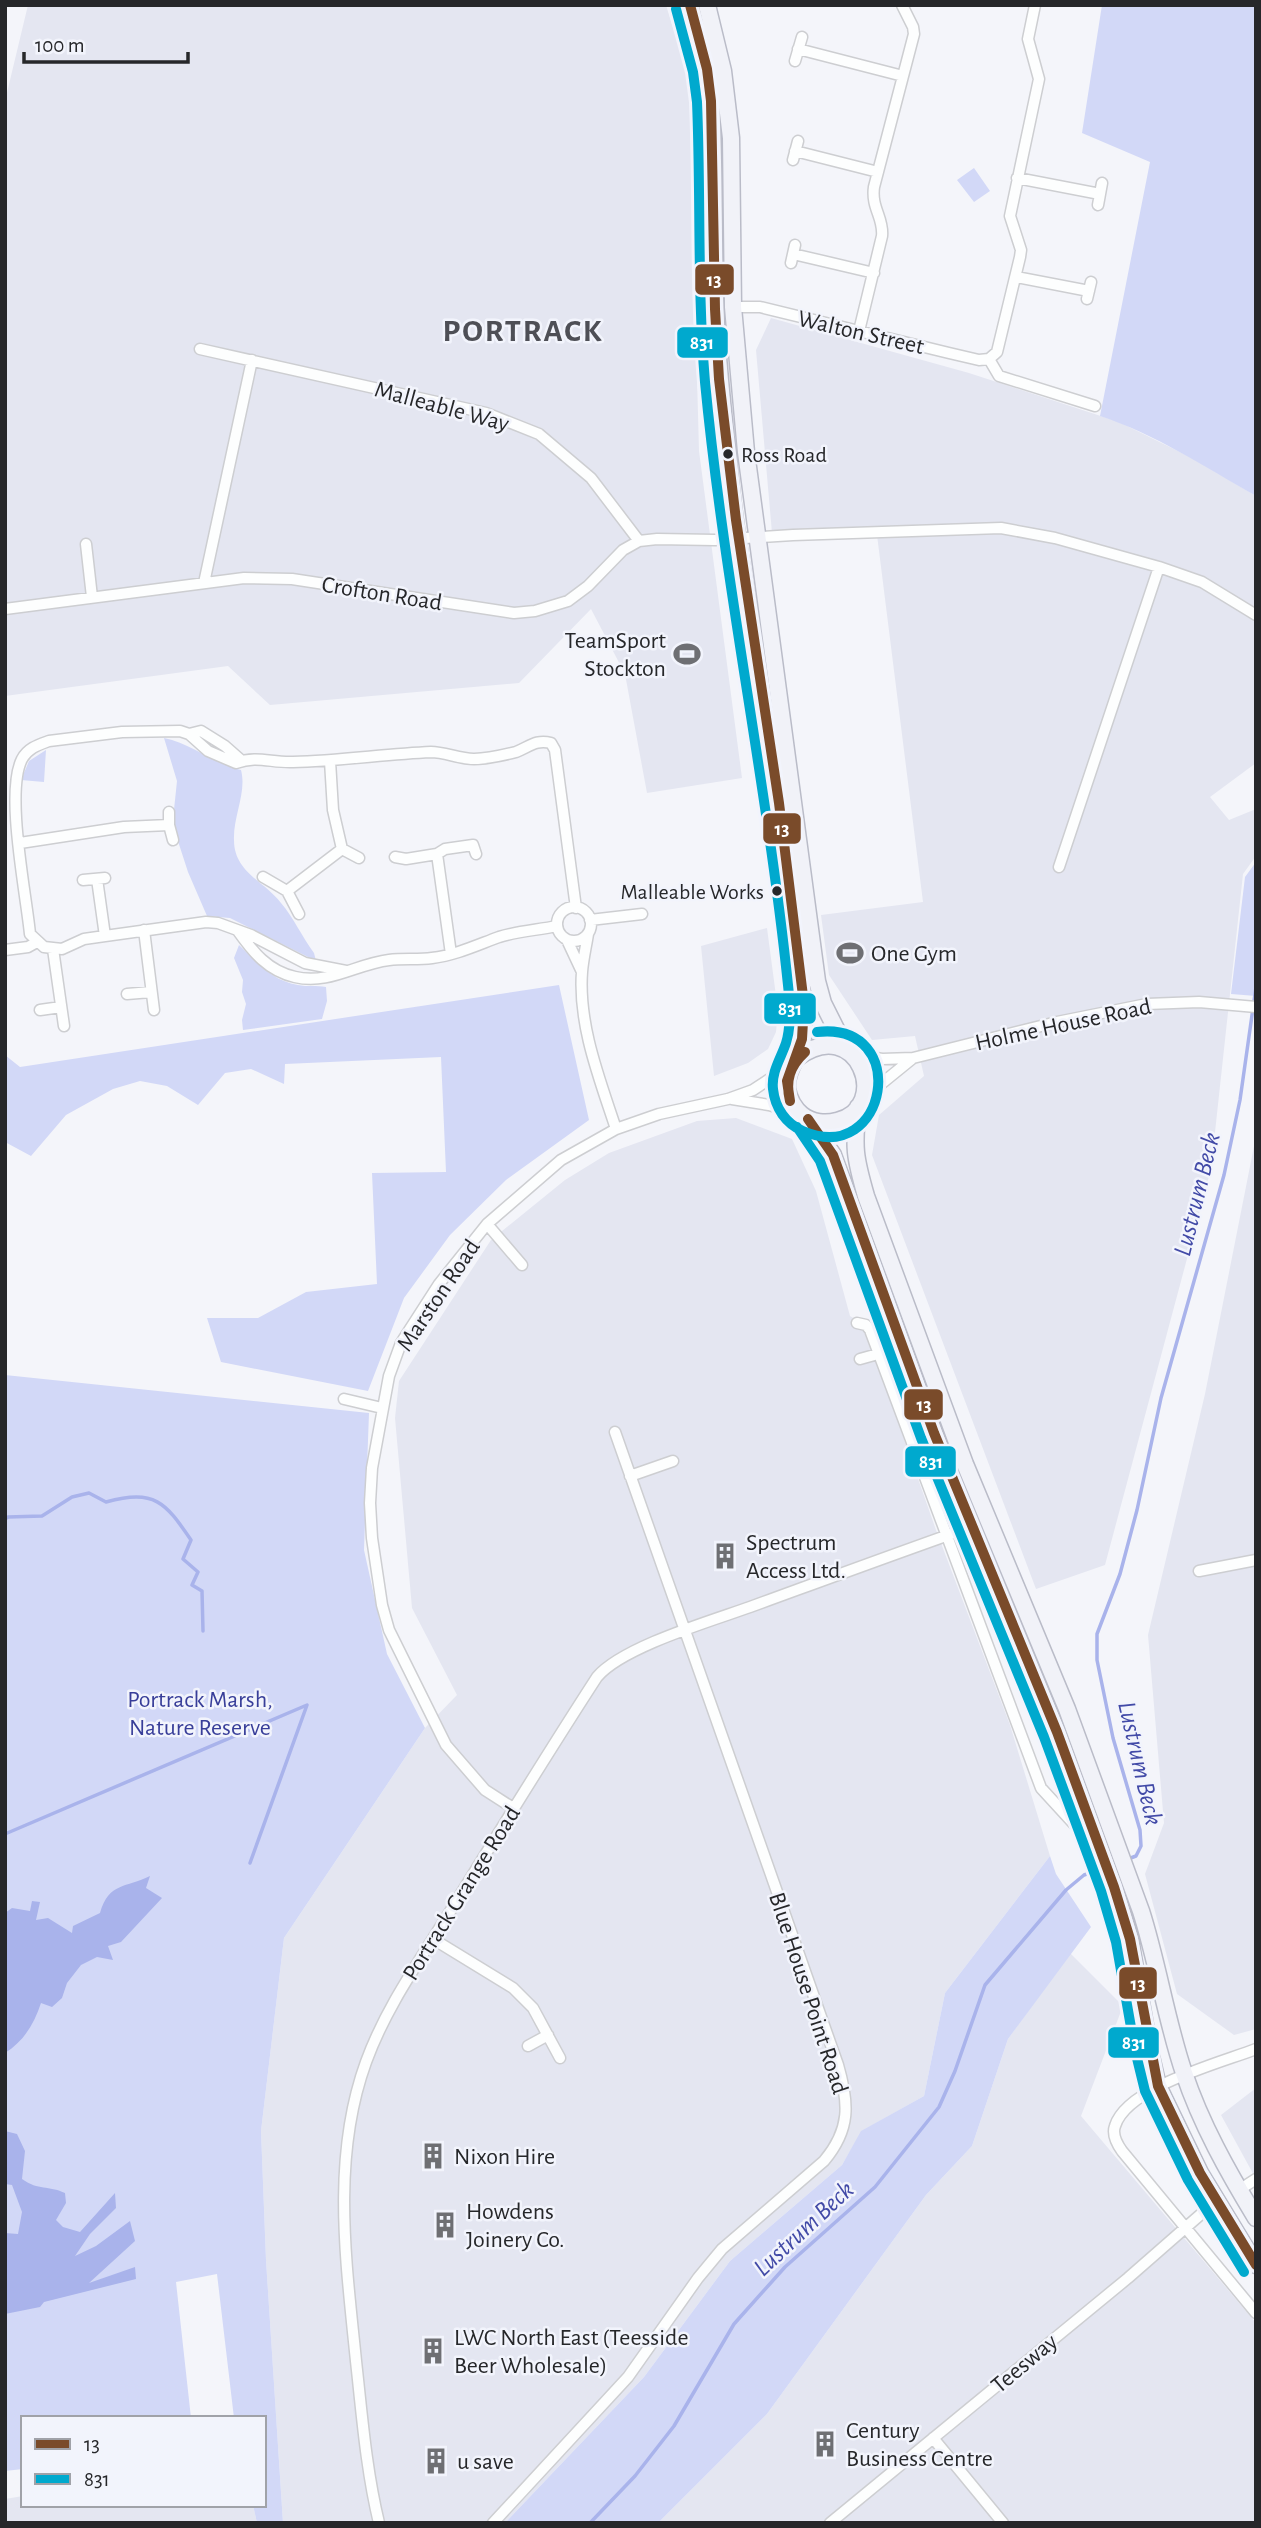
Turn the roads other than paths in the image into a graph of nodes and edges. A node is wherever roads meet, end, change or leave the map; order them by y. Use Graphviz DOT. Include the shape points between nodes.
graph roads {
  1 [pos="690,5"];
  2 [pos="708,5"];
  3 [pos="902,5"];
  4 [pos="1033,6"];
  5 [pos="802,37"];
  6 [pos="798,50"];
  7 [pos="795,61"];
  8 [pos="903,76"];
  9 [pos="795,151"];
  10 [pos="878,172"];
  11 [pos="1017,178"];
  12 [pos="1102,183"];
  13 [pos="793,254"];
  14 [pos="874,273"];
  15 [pos="1016,277"];
  16 [pos="1089,291"];
  17 [pos="733,307"];
  18 [pos="859,331"];
  19 [pos="200,349"];
  20 [pos="989,359"];
  21 [pos="252,360"];
  22 [pos="1095,406"];
  23 [pos="757,537"];
  24 [pos="737,539"];
  25 [pos="639,541"];
  26 [pos="86,544"];
  27 [pos="1158,567"];
  28 [pos="204,583"];
  29 [pos="92,597"];
  30 [pos="5,609"];
  31 [pos="1256,615"];
  32 [pos="330,761"];
  33 [pos="169,812"];
  34 [pos="169,825"];
  35 [pos="173,841"];
  36 [pos="20,843"];
  37 [pos="342,849"];
  38 [pos="476,854"];
  39 [pos="437,855"];
  40 [pos="396,857"];
  41 [pos="359,858"];
  42 [pos="1059,867"];
  43 [pos="263,877"];
  44 [pos="83,880"];
  45 [pos="287,891"];
  46 [pos="576,908"];
  47 [pos="299,914"];
  48 [pos="642,914"];
  49 [pos="590,920"];
  50 [pos="557,926"];
  51 [pos="144,930"];
  52 [pos="238,931"];
  53 [pos="588,934"];
  54 [pos="105,936"];
  55 [pos="567,940"];
  56 [pos="37,942"];
  57 [pos="5,950"];
  58 [pos="53,950"];
  59 [pos="451,954"];
  60 [pos="346,971"];
  61 [pos="582,972"];
  62 [pos="151,992"];
  63 [pos="127,995"];
  64 [pos="61,1007"];
  65 [pos="1256,1007"];
  66 [pos="40,1010"];
  67 [pos="154,1010"];
  68 [pos="64,1026"];
  69 [pos="849,1052"];
  70 [pos="913,1058"];
  71 [pos="795,1061"];
  72 [pos="729,1099"];
  73 [pos="860,1104"];
  74 [pos="805,1117"];
  75 [pos="616,1129"];
  76 [pos="487,1224"];
  77 [pos="522,1265"];
  78 [pos="857,1323"];
  79 [pos="878,1354"];
  80 [pos="860,1359"];
  81 [pos="344,1399"];
  82 [pos="382,1408"];
  83 [pos="615,1432"];
  84 [pos="673,1461"];
  85 [pos="631,1476"];
  86 [pos="971,1527"];
  87 [pos="946,1536"];
  88 [pos="1256,1560"];
  89 [pos="1199,1571"];
  90 [pos="683,1632"];
  91 [pos="513,1808"];
  92 [pos="1100,1850"];
  93 [pos="433,1939"];
  94 [pos="548,2035"];
  95 [pos="528,2046"];
  96 [pos="1256,2049"];
  97 [pos="560,2058"];
  98 [pos="1185,2075"];
  99 [pos="1158,2086"];
  100 [pos="1256,2179"];
  101 [pos="1239,2190"];
  102 [pos="1216,2201"];
  103 [pos="1256,2218"];
  104 [pos="1187,2228"];
  105 [pos="1256,2265"];
  106 [pos="1256,2314"];
  107 [pos="933,2438"];
  108 [pos="379,2523"];
  109 [pos="494,2523"];
  110 [pos="830,2523"];
  111 [pos="1003,2523"];
  1 -- 24 [label="main road" via="711,101 719,378"];
  2 -- 17 [label="main road" via="723,71 731,138"];
  3 -- 8 [label="street" via="914,27"];
  4 -- 11 [label="street" via="1028,39 1039,79"];
  5 -- 6 [label="street"];
  6 -- 7 [label="street"];
  6 -- 8 [label="street"];
  8 -- 10 [label="street"];
  9 -- 10 [label="street"];
  10 -- 14 [label="street" via="872,202 883,228"];
  11 -- 12 [label="street" via="1099,200"];
  11 -- 15 [label="street" via="1010,216 1021,250"];
  13 -- 14 [label="street"];
  14 -- 18 [label="street"];
  15 -- 16 [label="street"];
  15 -- 20 [label="street" via="997,352"];
  17 -- 18 [label="street, Walton Street" via="760,307"];
  17 -- 23 [label="main road"];
  18 -- 20 [label="street, Walton Street"];
  19 -- 21 [label="street, Malleable Way"];
  20 -- 22 [label="street" via="999,376"];
  21 -- 25 [label="street, Malleable Way" via="486,413 539,434 592,478"];
  21 -- 28 [label="street"];
  23 -- 24 [label="street"];
  23 -- 27 [label="street" via="1001,528"];
  23 -- 69 [label="main road" via="817,981 823,1003"];
  24 -- 25 [label="street"];
  24 -- 71 [label="main road" via="802,993 803,1037"];
  25 -- 28 [label="street, Crofton Road" via="568,601 535,611 514,613 292,579"];
  26 -- 29 [label="street"];
  27 -- 31 [label="street" via="1202,582"];
  27 -- 42 [label="street"];
  28 -- 29 [label="street, Crofton Road"];
  29 -- 30 [label="street, Crofton Road"];
  32 -- 36 [label="street" via="242,761 201,731 122,732 49,741 33,747 23,758 17,777 14,804"];
  32 -- 37 [label="street" via="333,810"];
  32 -- 46 [label="street" via="434,752 473,759 515,752 536,742 551,743"];
  33 -- 34 [label="street"];
  34 -- 35 [label="street"];
  34 -- 36 [label="street"];
  36 -- 56 [label="street" via="30,934"];
  37 -- 41 [label="street"];
  37 -- 45 [label="street"];
  38 -- 39 [label="street" via="474,845 445,849"];
  39 -- 40 [label="street"];
  39 -- 59 [label="street"];
  43 -- 45 [label="street"];
  44 -- 54 [label="street" via="101,879"];
  45 -- 47 [label="street"];
  46 -- 49 [label="street"];
  46 -- 50 [label="street" via="560,914"];
  48 -- 49 [label="street"];
  49 -- 53 [label="street"];
  50 -- 55 [label="street"];
  50 -- 59 [label="street" via="502,936"];
  51 -- 52 [label="street" via="206,922"];
  51 -- 54 [label="street"];
  51 -- 62 [label="street"];
  52 -- 60 [label="street" via="305,963"];
  52 -- 60 [label="street" via="260,959 281,972 316,980"];
  53 -- 55 [label="street" via="578,941"];
  53 -- 61 [label="street"];
  54 -- 58 [label="street"];
  55 -- 61 [label="street"];
  56 -- 57 [label="street"];
  56 -- 58 [label="street"];
  58 -- 64 [label="street"];
  59 -- 60 [label="street" via="388,960"];
  61 -- 75 [label="street" via="588,1037"];
  62 -- 63 [label="street"];
  62 -- 67 [label="street"];
  64 -- 66 [label="street"];
  64 -- 68 [label="street"];
  65 -- 70 [label="street, Holme House Road" via="1147,1004"];
  69 -- 70 [label="street, Holme House Road" via="882,1059"];
  69 -- 71 [label="main road" via="826,1044 810,1048"];
  69 -- 73 [label="main road" via="863,1068 866,1082"];
  70 -- 73 [label="street, Holme House Road"];
  71 -- 72 [label="street, Marston Road" via="754,1090"];
  71 -- 74 [label="main road" via="787,1088 792,1104"];
  72 -- 74 [label="street, Marston Road"];
  72 -- 75 [label="street, Marston Road"];
  73 -- 74 [label="main road" via="844,1119 827,1124"];
  73 -- 98 [label="main road" via="855,1158 866,1196 965,1464 1067,1709 1130,1880 1151,1940"];
  74 -- 86 [label="main road" via="837,1164"];
  75 -- 76 [label="street, Marston Road" via="561,1160"];
  76 -- 77 [label="street"];
  76 -- 82 [label="street, Marston Road" via="439,1284 401,1343"];
  78 -- 79 [label="street" via="866,1325"];
  79 -- 80 [label="street"];
  79 -- 87 [label="street"];
  81 -- 82 [label="street"];
  82 -- 91 [label="street, Marston Road" via="370,1503 389,1630 446,1745 485,1790"];
  83 -- 85 [label="street, Blue House Point Road"];
  84 -- 85 [label="street"];
  85 -- 90 [label="street, Blue House Point Road"];
  86 -- 87 [label="street, Portrack Grange Road"];
  86 -- 92 [label="main road" via="1057,1732"];
  87 -- 90 [label="street, Portrack Grange Road"];
  87 -- 92 [label="street" via="1041,1788"];
  88 -- 89 [label="street"];
  90 -- 91 [label="street, Portrack Grange Road" via="606,1667"];
  90 -- 109 [label="street, Blue House Point Road" via="838,2065 847,2101 843,2126 837,2146 824,2161 722,2249 628,2377"];
  91 -- 93 [label="street, Portrack Grange Road"];
  92 -- 99 [label="main road" via="1130,1939"];
  93 -- 94 [label="street" via="513,1988 533,2008"];
  93 -- 108 [label="street, Portrack Grange Road" via="380,2027 365,2065 348,2134 343,2188 344,2244 367,2462"];
  94 -- 95 [label="street"];
  94 -- 97 [label="street"];
  96 -- 98 [label="street"];
  98 -- 99 [label="street"];
  98 -- 101 [label="main road"];
  99 -- 102 [label="main road"];
  99 -- 104 [label="street" via="1126,2108 1114,2127 1116,2142"];
  100 -- 101 [label="street"];
  101 -- 103 [label="main road"];
  102 -- 104 [label="street, Teesway"];
  102 -- 105 [label="main road"];
  104 -- 106 [label="street"];
  104 -- 107 [label="street, Teesway"];
  107 -- 110 [label="street, Teesway"];
  107 -- 111 [label="street"];
}
